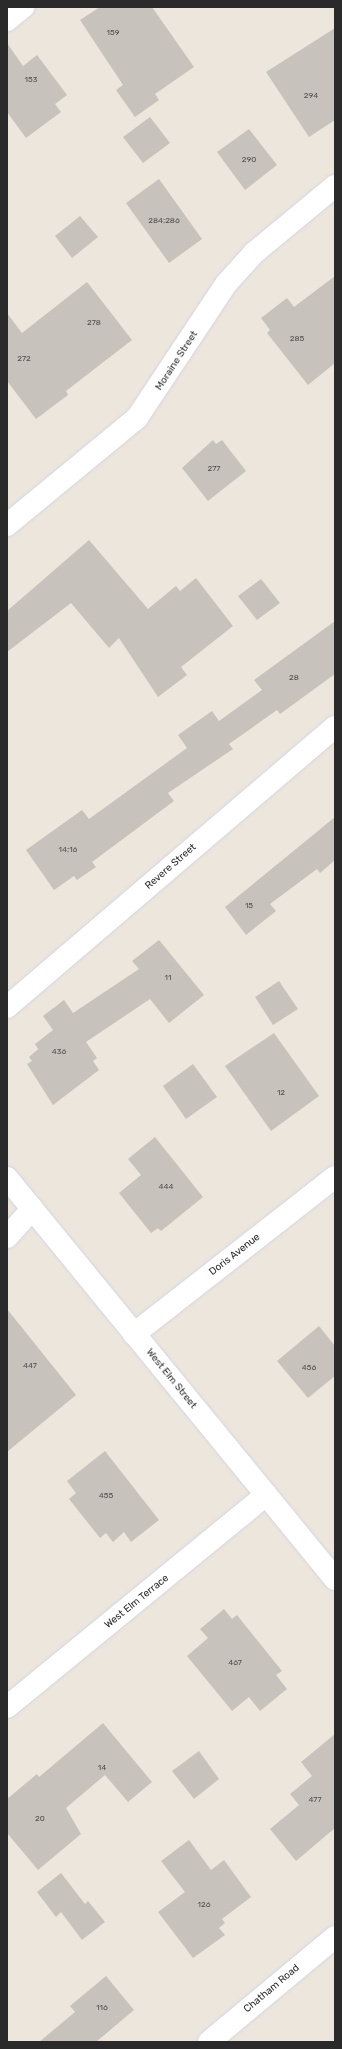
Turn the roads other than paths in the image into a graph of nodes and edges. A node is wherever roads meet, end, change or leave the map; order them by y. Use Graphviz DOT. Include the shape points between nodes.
graph roads {
  1 [pos="23,7"];
  2 [pos="7,20"];
  3 [pos="335,186"];
  4 [pos="7,525"];
  5 [pos="335,727"];
  6 [pos="7,1007"];
  7 [pos="335,1177"];
  8 [pos="7,1178"];
  9 [pos="32,1209"];
  10 [pos="7,1237"];
  11 [pos="134,1334"];
  12 [pos="266,1495"];
  13 [pos="335,1579"];
  14 [pos="7,1707"];
  15 [pos="335,1936"];
  16 [pos="209,2042"];
  1 -- 2 [label="street"];
  3 -- 4 [label="street, Moraine Street" via="254,253 226,284 137,418"];
  5 -- 6 [label="street, Revere Street"];
  7 -- 11 [label="street, Doris Avenue"];
  8 -- 9 [label="street, West Elm Street"];
  9 -- 10 [label="street"];
  9 -- 11 [label="street, West Elm Street"];
  11 -- 12 [label="street, West Elm Street"];
  12 -- 13 [label="street, West Elm Street"];
  12 -- 14 [label="street, West Elm Terrace"];
  15 -- 16 [label="street, Chatham Road"];
}
